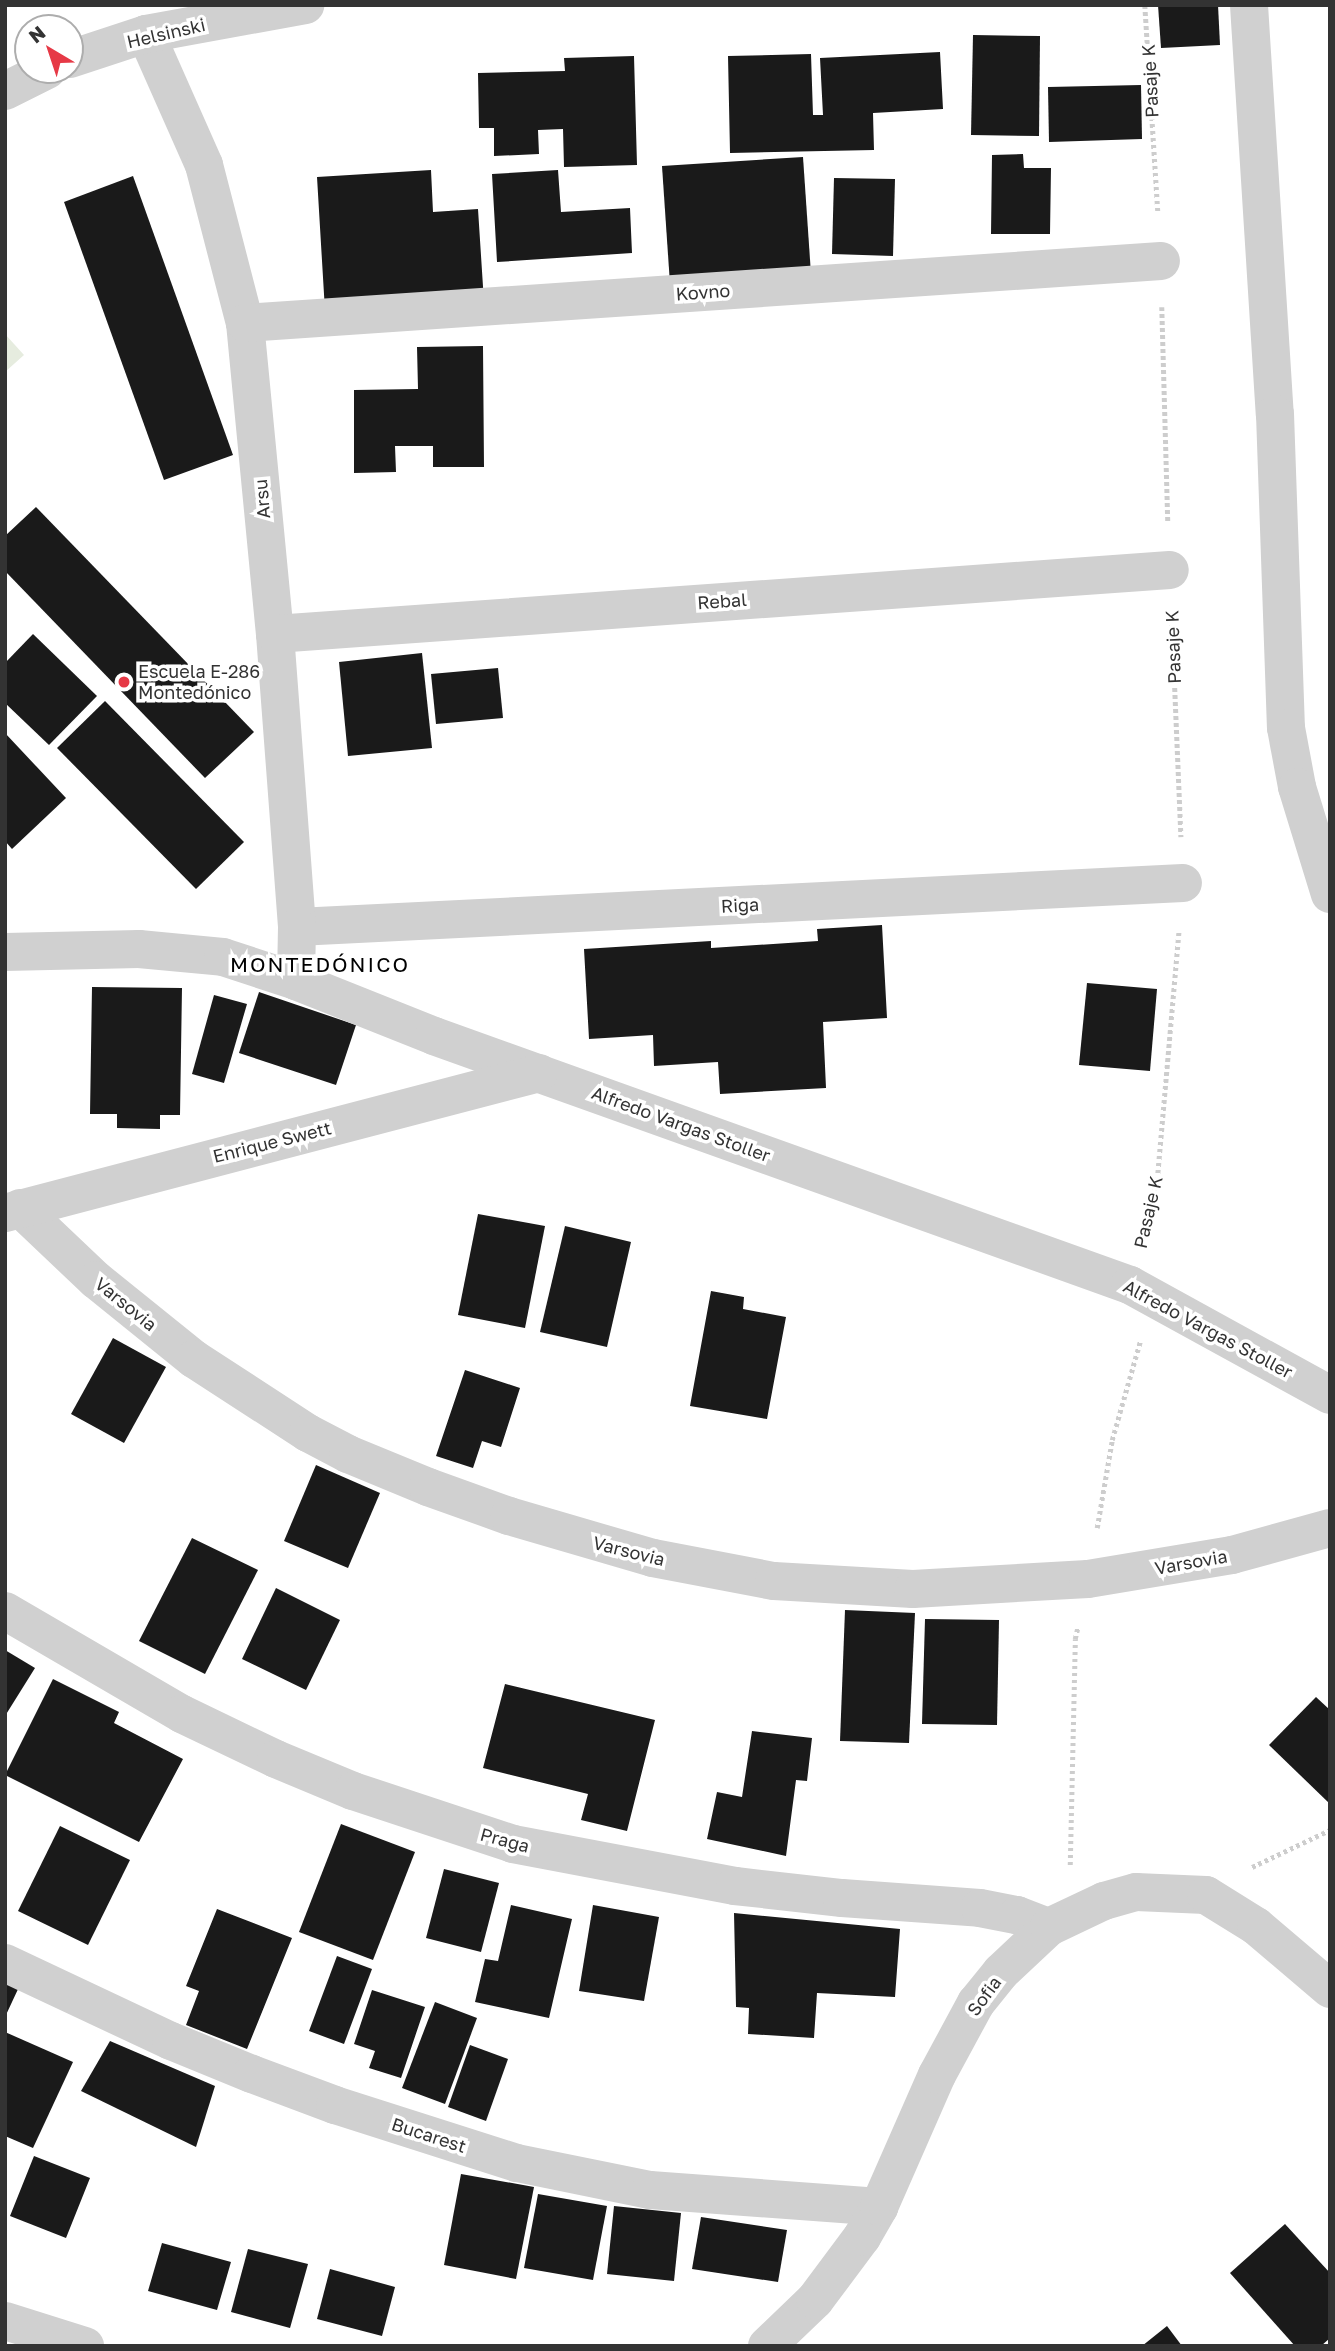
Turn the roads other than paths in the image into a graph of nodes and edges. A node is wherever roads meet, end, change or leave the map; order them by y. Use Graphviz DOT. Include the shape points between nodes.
graph roads {
  1 [pos="305,5"];
  2 [pos="1249,5"];
  3 [pos="146,34"];
  4 [pos="84,54"];
  5 [pos="1161,261"];
  6 [pos="245,323"];
  7 [pos="1170,570"];
  8 [pos="275,634"];
  9 [pos="1183,883"];
  10 [pos="1330,894"];
  11 [pos="297,927"];
  12 [pos="5,952"];
  13 [pos="296,981"];
  14 [pos="539,1073"];
  15 [pos="13,1210"];
  16 [pos="1330,1395"];
  17 [pos="1330,1528"];
  18 [pos="5,1611"];
  19 [pos="1049,1927"];
  20 [pos="5,1963"];
  21 [pos="1330,1989"];
  22 [pos="879,2207"];
  23 [pos="5,2320"];
  24 [pos="85,2346"];
  25 [pos="767,2346"];
  1 -- 3 [label="street, Helsinski"];
  2 -- 10 [label="street" via="1275,414 1286,728 1297,787"];
  3 -- 4 [label="street, Helsinski"];
  3 -- 6 [label="street, Arsu" via="204,165"];
  5 -- 6 [label="street, Kovno"];
  6 -- 8 [label="street, Arsu"];
  7 -- 8 [label="street, Rebal"];
  8 -- 11 [label="street, Arsu"];
  9 -- 11 [label="street, Riga"];
  11 -- 13 [label="street, Arsu"];
  12 -- 13 [label="street, Alfredo Vargas Stoller" via="139,949 223,957"];
  13 -- 14 [label="street, Alfredo Vargas Stoller"];
  14 -- 15 [label="street, Enrique Swett"];
  14 -- 16 [label="street, Alfredo Vargas Stoller" via="1130,1285"];
  15 -- 17 [label="street, Varsovia" via="194,1359 308,1433 388,1472 452,1496 653,1558 774,1581 913,1589 1088,1579 1232,1555"];
  18 -- 19 [label="street, Praga" via="182,1714 276,1759 353,1791 502,1840 736,1885 997,1910"];
  19 -- 21 [label="street, Sofia" via="1104,1901 1136,1892 1206,1895 1256,1926"];
  19 -- 22 [label="street, Sofia" via="1001,1972 970,2014 937,2075"];
  20 -- 22 [label="street, Bucarest" via="252,2074 517,2163 650,2190"];
  22 -- 25 [label="street, Sofia" via="815,2300"];
  23 -- 24 [label="street"];
}
